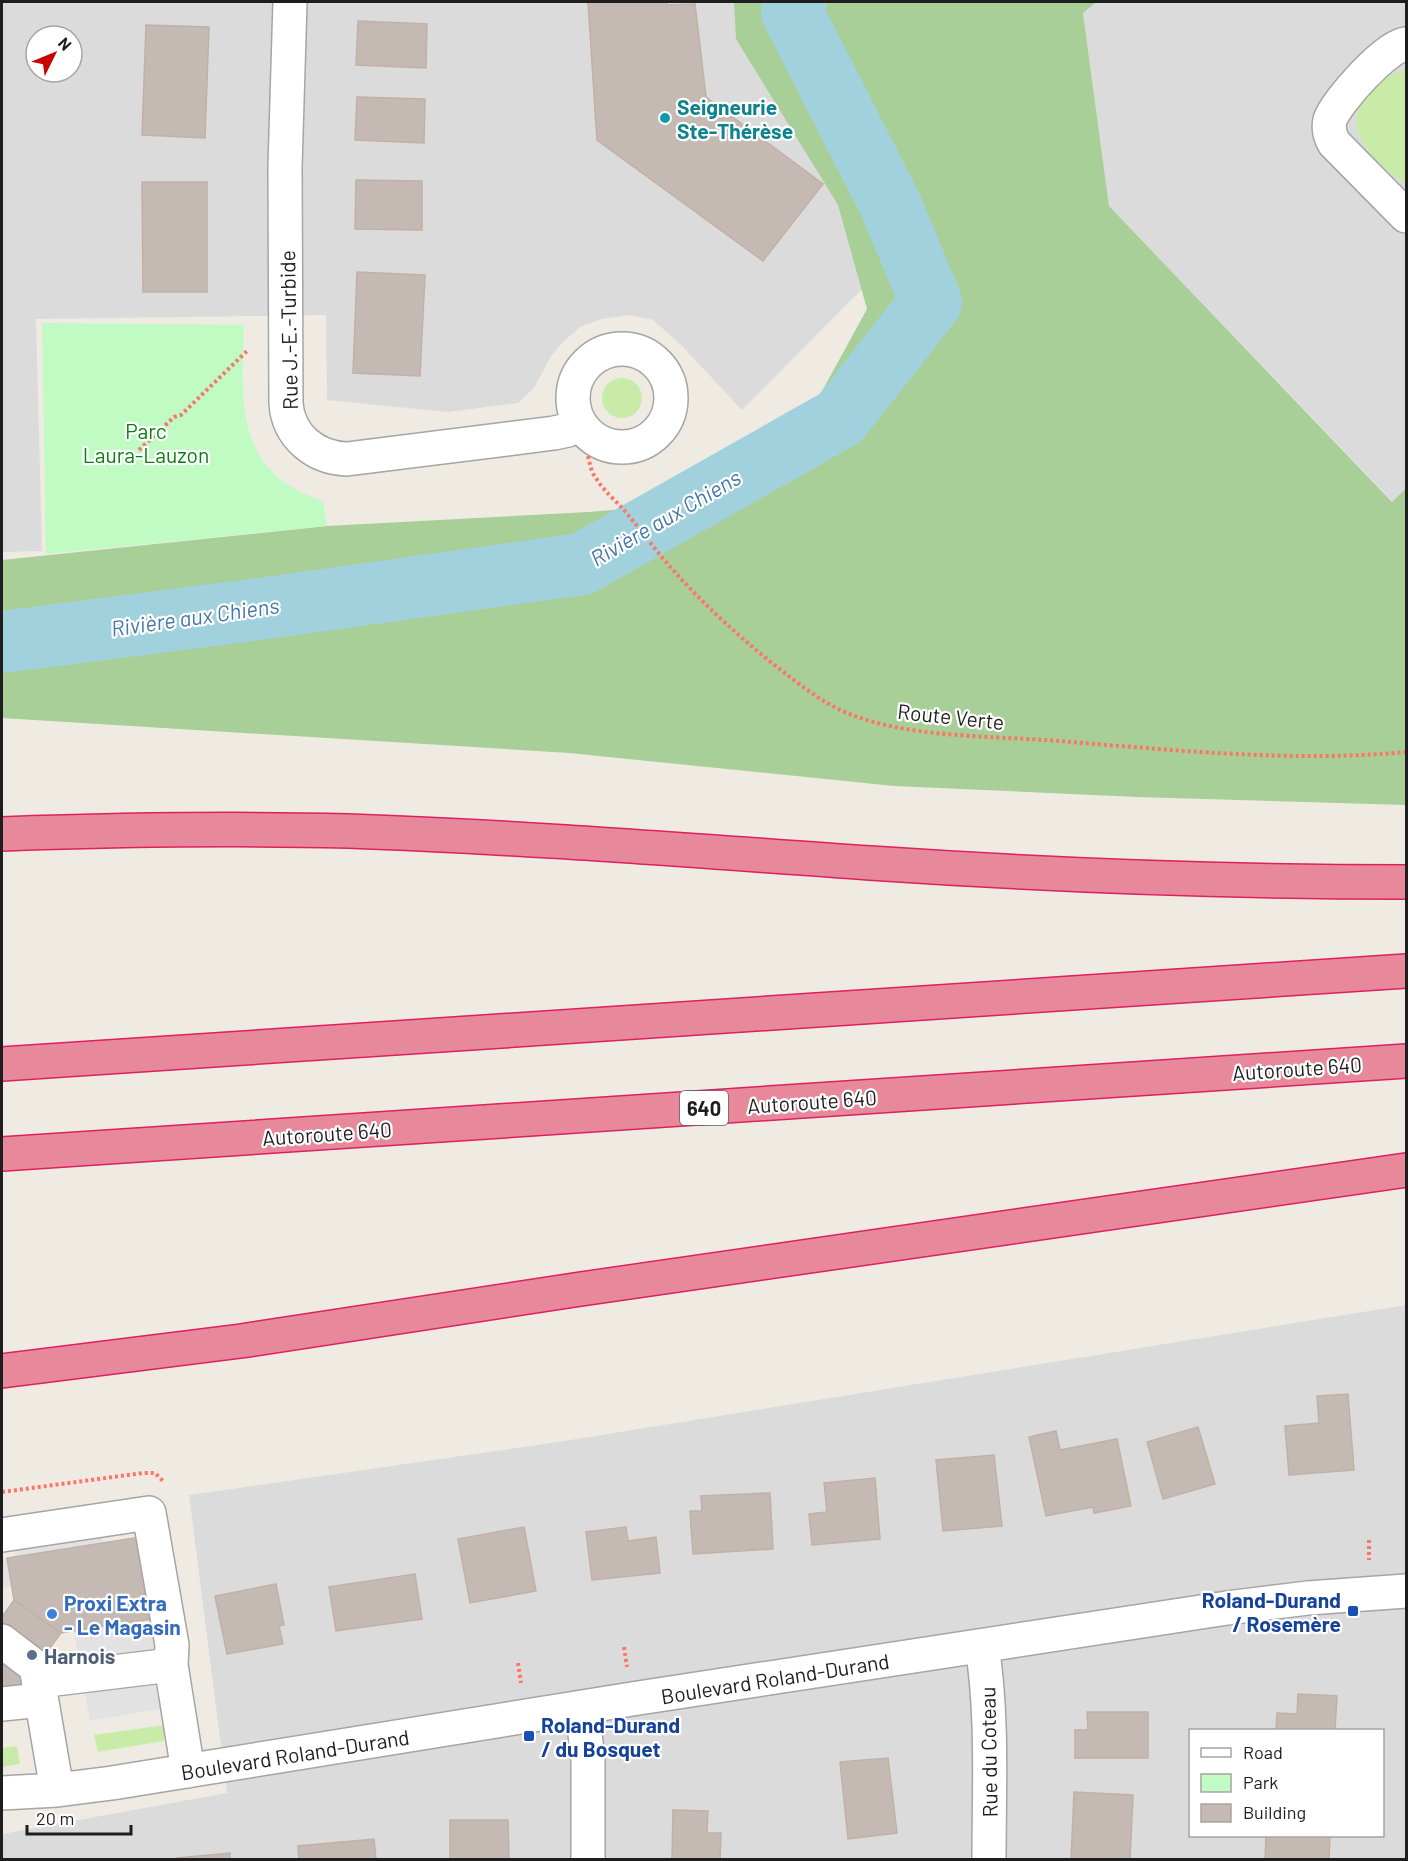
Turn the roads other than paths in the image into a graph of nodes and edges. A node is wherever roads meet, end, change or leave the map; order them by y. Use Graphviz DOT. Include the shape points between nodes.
graph roads {
  1 [pos="290,2"];
  2 [pos="1407,44"];
  3 [pos="1407,216"];
  4 [pos="579,424"];
  5 [pos="2,834"];
  6 [pos="1407,882"];
  7 [pos="1407,971"];
  8 [pos="1407,1061"];
  9 [pos="2,1064"];
  10 [pos="2,1154"];
  11 [pos="1407,1170"];
  12 [pos="2,1371"];
  13 [pos="2,1535"];
  14 [pos="1407,1591"];
  15 [pos="2,1641"];
  16 [pos="982,1646"];
  17 [pos="171,1665"];
  18 [pos="40,1691"];
  19 [pos="2,1704"];
  20 [pos="582,1708"];
  21 [pos="188,1771"];
  22 [pos="57,1790"];
  23 [pos="2,1793"];
  24 [pos="588,1860"];
  25 [pos="988,1860"];
  1 -- 4 [label="street, Rue J.-E.-Turbide" via="285,167 286,411 295,432 317,453 347,459 554,433"];
  2 -- 3 [label="street" via="1380,59 1342,101 1329,122 1334,143"];
  5 -- 6 [label="highway" via="174,830 357,832 1066,874"];
  7 -- 9 [label="highway"];
  8 -- 10 [label="highway, Autoroute 640 / 640"];
  11 -- 12 [label="highway" via="241,1341"];
  13 -- 17 [label="street" via="149,1513 172,1645"];
  14 -- 16 [label="street, Boulevard Roland-Durand" via="1273,1602"];
  15 -- 18 [label="street" via="36,1667"];
  16 -- 20 [label="street, Boulevard Roland-Durand"];
  16 -- 25 [label="street, Rue du Coteau" via="989,1705"];
  17 -- 18 [label="street"];
  17 -- 21 [label="street"];
  18 -- 19 [label="street"];
  18 -- 22 [label="street"];
  20 -- 21 [label="street, Boulevard Roland-Durand"];
  20 -- 24 [label="street" via="588,1760"];
  21 -- 22 [label="street, Boulevard Roland-Durand"];
  22 -- 23 [label="street, Boulevard Roland-Durand"];
}
